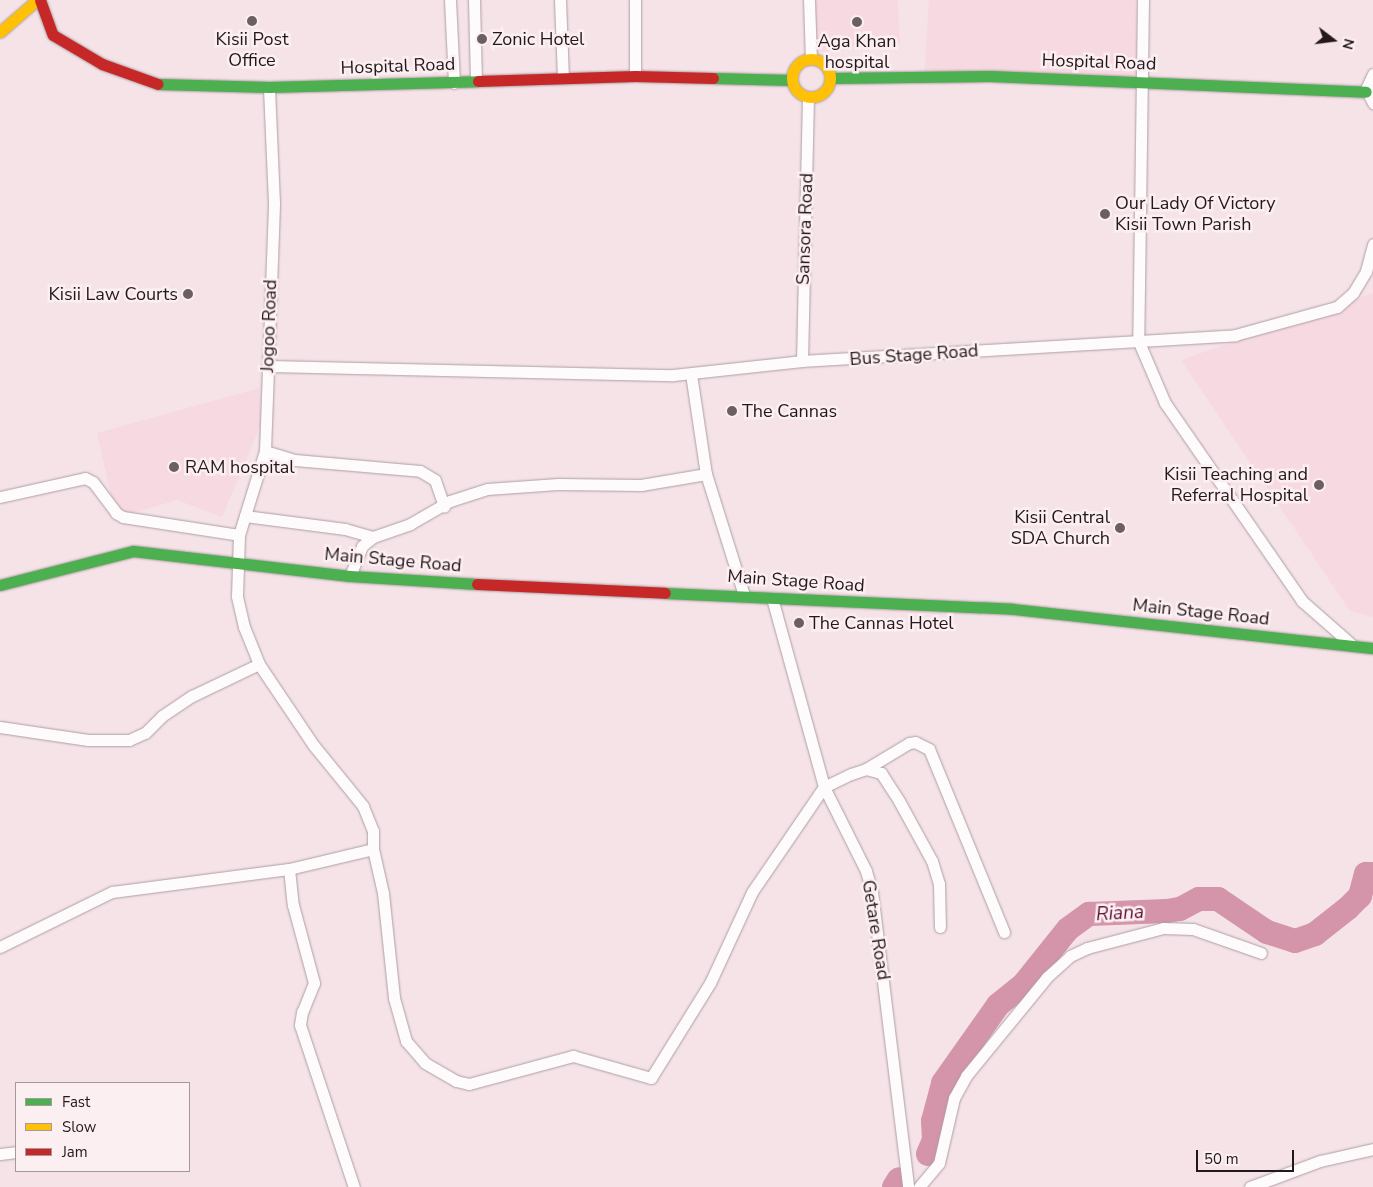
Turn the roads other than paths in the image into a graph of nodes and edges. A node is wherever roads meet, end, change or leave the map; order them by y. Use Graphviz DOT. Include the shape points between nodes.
graph roads {
  1 [pos="39,0"];
  2 [pos="450,0"];
  3 [pos="474,0"];
  4 [pos="560,0"];
  5 [pos="635,0"];
  6 [pos="809,0"];
  7 [pos="1143,0"];
  8 [pos="0,32"];
  9 [pos="811,59"];
  10 [pos="1373,74"];
  11 [pos="635,76"];
  12 [pos="563,78"];
  13 [pos="831,78"];
  14 [pos="792,80"];
  15 [pos="1141,80"];
  16 [pos="476,81"];
  17 [pos="454,83"];
  18 [pos="269,87"];
  19 [pos="1366,92"];
  20 [pos="808,98"];
  21 [pos="1373,103"];
  22 [pos="1373,244"];
  23 [pos="1138,340"];
  24 [pos="802,361"];
  25 [pos="269,366"];
  26 [pos="691,374"];
  27 [pos="265,451"];
  28 [pos="706,474"];
  29 [pos="0,497"];
  30 [pos="444,506"];
  31 [pos="245,516"];
  32 [pos="239,535"];
  33 [pos="373,537"];
  34 [pos="240,562"];
  35 [pos="350,576"];
  36 [pos="0,586"];
  37 [pos="744,595"];
  38 [pos="772,598"];
  39 [pos="1350,644"];
  40 [pos="1373,648"];
  41 [pos="260,664"];
  42 [pos="0,726"];
  43 [pos="866,769"];
  44 [pos="824,787"];
  45 [pos="373,849"];
  46 [pos="289,869"];
  47 [pos="940,926"];
  48 [pos="1004,932"];
  49 [pos="0,947"];
  50 [pos="1261,953"];
  51 [pos="1373,1149"];
  52 [pos="15,1152"];
  53 [pos="0,1154"];
  54 [pos="354,1187"];
  55 [pos="908,1187"];
  56 [pos="919,1187"];
  57 [pos="1250,1187"];
  1 -- 8 [label="main road"];
  1 -- 18 [label="main road, Hospital Road" via="53,35 87,57 138,79 157,84"];
  2 -- 17 [label="street"];
  3 -- 16 [label="street"];
  4 -- 12 [label="street"];
  5 -- 11 [label="street"];
  6 -- 9 [label="street"];
  7 -- 15 [label="street"];
  9 -- 13 [label="main road" via="823,62"];
  9 -- 14 [label="main road" via="798,64"];
  10 -- 19 [label="street" via="1367,82"];
  11 -- 12 [label="main road, Hospital Road"];
  11 -- 14 [label="main road, Hospital Road"];
  12 -- 16 [label="main road, Hospital Road"];
  13 -- 15 [label="main road, Hospital Road" via="990,76"];
  13 -- 20 [label="main road" via="824,93"];
  14 -- 20 [label="main road" via="797,91"];
  15 -- 19 [label="main road, Hospital Road"];
  15 -- 23 [label="street"];
  16 -- 17 [label="main road, Hospital Road"];
  17 -- 18 [label="main road, Hospital Road"];
  18 -- 25 [label="street, Jogoo Road" via="274,204"];
  19 -- 21 [label="street"];
  20 -- 24 [label="street, Sansora Road"];
  22 -- 23 [label="street, Bus Stage Road" via="1366,271 1353,293 1336,307 1235,335"];
  23 -- 24 [label="street, Bus Stage Road"];
  23 -- 39 [label="street" via="1165,403 1297,593"];
  24 -- 26 [label="street, Bus Stage Road"];
  25 -- 26 [label="street, Bus Stage Road"];
  25 -- 27 [label="street, Jogoo Road"];
  26 -- 28 [label="street"];
  27 -- 30 [label="street" via="295,460 420,470 436,480"];
  27 -- 31 [label="street, Jogoo Road"];
  28 -- 30 [label="street" via="642,485 558,484 487,489"];
  28 -- 37 [label="street"];
  29 -- 32 [label="street" via="85,478 93,482 123,517"];
  30 -- 33 [label="street" via="410,524"];
  31 -- 32 [label="street, Jogoo Road"];
  31 -- 33 [label="street" via="345,529"];
  32 -- 34 [label="street, Jogoo Road"];
  33 -- 35 [label="street" via="362,546"];
  34 -- 35 [label="main road, Main Stage Road"];
  34 -- 36 [label="main road, Main Stage Road" via="169,558 133,551"];
  34 -- 41 [label="street, Jogoo Road" via="237,596 244,627"];
  35 -- 37 [label="main road, Main Stage Road" via="588,591"];
  37 -- 38 [label="main road, Main Stage Road"];
  38 -- 39 [label="main road, Main Stage Road" via="1014,609 1218,633"];
  38 -- 44 [label="street, Getare Road"];
  39 -- 40 [label="main road, Main Stage Road"];
  41 -- 42 [label="street" via="192,696 162,716 145,733 130,740 88,740"];
  41 -- 45 [label="street, Jogoo Road" via="314,746 364,806 373,831"];
  43 -- 44 [label="street"];
  43 -- 47 [label="street" via="881,773 932,861 939,884"];
  43 -- 48 [label="street" via="909,743 916,742 929,749"];
  44 -- 45 [label="street, Jogoo Road" via="752,892 710,983 654,1073 646,1079 573,1056 469,1084 456,1081 425,1063 406,1041 399,1022 383,893"];
  44 -- 55 [label="street, Getare Road" via="866,871 872,892"];
  45 -- 46 [label="street"];
  46 -- 49 [label="street" via="112,892"];
  46 -- 54 [label="street" via="293,905 314,982 300,1025"];
  50 -- 56 [label="street" via="1193,929 1163,928 1087,948 1070,956 1047,977 966,1076 954,1098 940,1163"];
  51 -- 57 [label="street" via="1320,1161"];
  52 -- 53 [label="street"];
}
